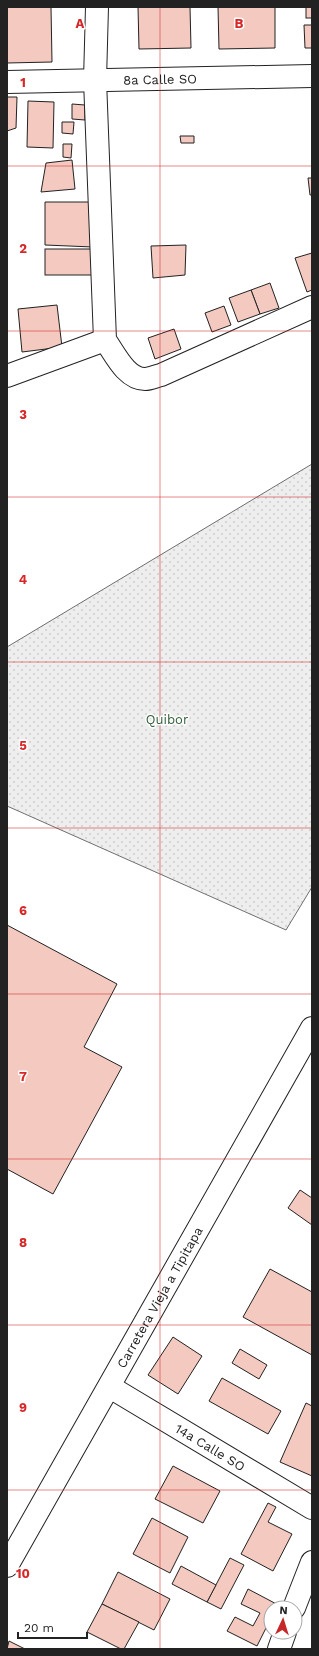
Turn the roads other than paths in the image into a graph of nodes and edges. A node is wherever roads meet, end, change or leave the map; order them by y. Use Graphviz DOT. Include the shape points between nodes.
graph roads {
  1 [pos="96,7"];
  2 [pos="312,76"];
  3 [pos="95,80"];
  4 [pos="7,82"];
  5 [pos="312,307"];
  6 [pos="105,340"];
  7 [pos="7,376"];
  8 [pos="312,1028"];
  9 [pos="110,1387"];
  10 [pos="312,1508"];
  11 [pos="312,1562"];
  12 [pos="7,1566"];
  13 [pos="297,1600"];
  1 -- 3 [label="street"];
  2 -- 3 [label="street, 8a Calle SO"];
  3 -- 4 [label="street, 8a Calle SO"];
  3 -- 6 [label="street"];
  5 -- 6 [label="street" via="161,375 146,379 128,372"];
  6 -- 7 [label="street"];
  8 -- 9 [label="street, Carretera Vieja a Tipitapa"];
  9 -- 10 [label="street, 14a Calle SO"];
  9 -- 12 [label="street, Carretera Vieja a Tipitapa"];
  11 -- 13 [label="street"];
}
